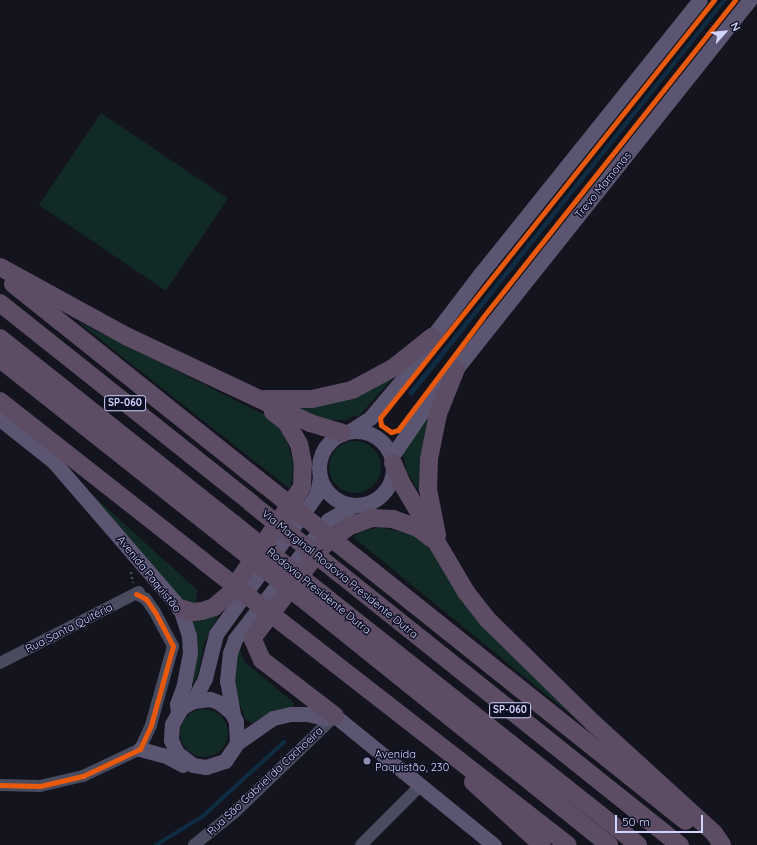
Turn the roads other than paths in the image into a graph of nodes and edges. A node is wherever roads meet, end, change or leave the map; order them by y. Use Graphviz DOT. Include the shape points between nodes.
graph roads {
  1 [pos="700,0"];
  2 [pos="750,0"];
  3 [pos="0,267"];
  4 [pos="0,274"];
  5 [pos="0,303"];
  6 [pos="0,338"];
  7 [pos="432,338"];
  8 [pos="0,359"];
  9 [pos="456,369"];
  10 [pos="255,398"];
  11 [pos="0,401"];
  12 [pos="0,419"];
  13 [pos="346,432"];
  14 [pos="392,460"];
  15 [pos="320,477"];
  16 [pos="356,505"];
  17 [pos="229,530"];
  18 [pos="438,544"];
  19 [pos="318,601"];
  20 [pos="180,608"];
  21 [pos="0,663"];
  22 [pos="193,700"];
  23 [pos="178,712"];
  24 [pos="232,714"];
  25 [pos="335,716"];
  26 [pos="434,738"];
  27 [pos="237,743"];
  28 [pos="140,748"];
  29 [pos="193,765"];
  30 [pos="0,785"];
  31 [pos="420,786"];
  32 [pos="194,845"];
  33 [pos="361,845"];
  34 [pos="494,845"];
  35 [pos="542,845"];
  36 [pos="568,845"];
  37 [pos="609,845"];
  38 [pos="638,845"];
  39 [pos="680,845"];
  40 [pos="716,845"];
  41 [pos="722,845"];
  1 -- 7 [label="main road"];
  2 -- 9 [label="main road, Trevo Mamonas"];
  3 -- 10 [label="highway" via="126,336"];
  4 -- 40 [label="highway, bridge"];
  5 -- 39 [label="highway, Via Marginal Rodovia Presidente Dutra / SP-060, bridge"];
  6 -- 17 [label="highway, Rodovia Presidente Dutra / SP-060"];
  7 -- 10 [label="highway" via="393,368 352,390 312,399"];
  7 -- 13 [label="main road" via="424,354 370,418"];
  8 -- 17 [label="highway, Rodovia Presidente Dutra / SP-060"];
  9 -- 14 [label="main road, Trevo Mamonas" via="444,380 419,413"];
  9 -- 18 [label="highway" via="438,414 429,458 428,489"];
  10 -- 13 [label="highway" via="315,426"];
  10 -- 20 [label="highway" via="277,414 294,432 302,453 302,487 230,593 219,604 193,612"];
  11 -- 26 [label="highway, bridge"];
  12 -- 20 [label="main road, Avenida Paquistão" via="54,462"];
  13 -- 14 [label="main road" via="372,434 384,443"];
  13 -- 15 [label="main road" via="324,448 319,463"];
  14 -- 16 [label="main road" via="392,478 382,495 374,501"];
  14 -- 18 [label="highway" via="401,482"];
  15 -- 16 [label="main road" via="333,497"];
  15 -- 22 [label="main road" via="317,494 216,634 205,678"];
  16 -- 24 [label="main road" via="328,520 235,639 227,674"];
  17 -- 19 [label="highway, Rodovia Presidente Dutra / SP-060, bridge"];
  18 -- 25 [label="highway" via="403,520 382,517 350,526 324,546 254,636 253,640 262,660"];
  18 -- 41 [label="highway" via="466,592 487,619 592,722 714,833"];
  19 -- 37 [label="highway, Rodovia Presidente Dutra / SP-060"];
  19 -- 38 [label="highway, Rodovia Presidente Dutra / SP-060"];
  20 -- 23 [label="main road, Avenida Paquistão" via="189,636 190,653 184,685 177,704"];
  21 -- 28 [label="street, Rua Santa Quitéria" via="137,593 146,599 155,612 173,646 151,725"];
  22 -- 23 [label="main road"];
  22 -- 24 [label="main road" via="210,699 218,702"];
  23 -- 29 [label="main road, Avenida Paquistão" via="170,730 172,746 182,759"];
  24 -- 27 [label="main road" via="238,726"];
  25 -- 27 [label="main road" via="324,718 307,714 285,715 268,721"];
  25 -- 31 [label="main road"];
  25 -- 32 [label="street, Rua São Gabriel da Cachoeira" via="235,812"];
  26 -- 35 [label="highway" via="474,784"];
  26 -- 36 [label="highway"];
  27 -- 29 [label="main road" via="230,756 219,764 206,768"];
  28 -- 29 [label="main road" via="181,764"];
  28 -- 30 [label="street" via="83,776 40,786"];
  31 -- 33 [label="street"];
  31 -- 34 [label="main road"];
}
